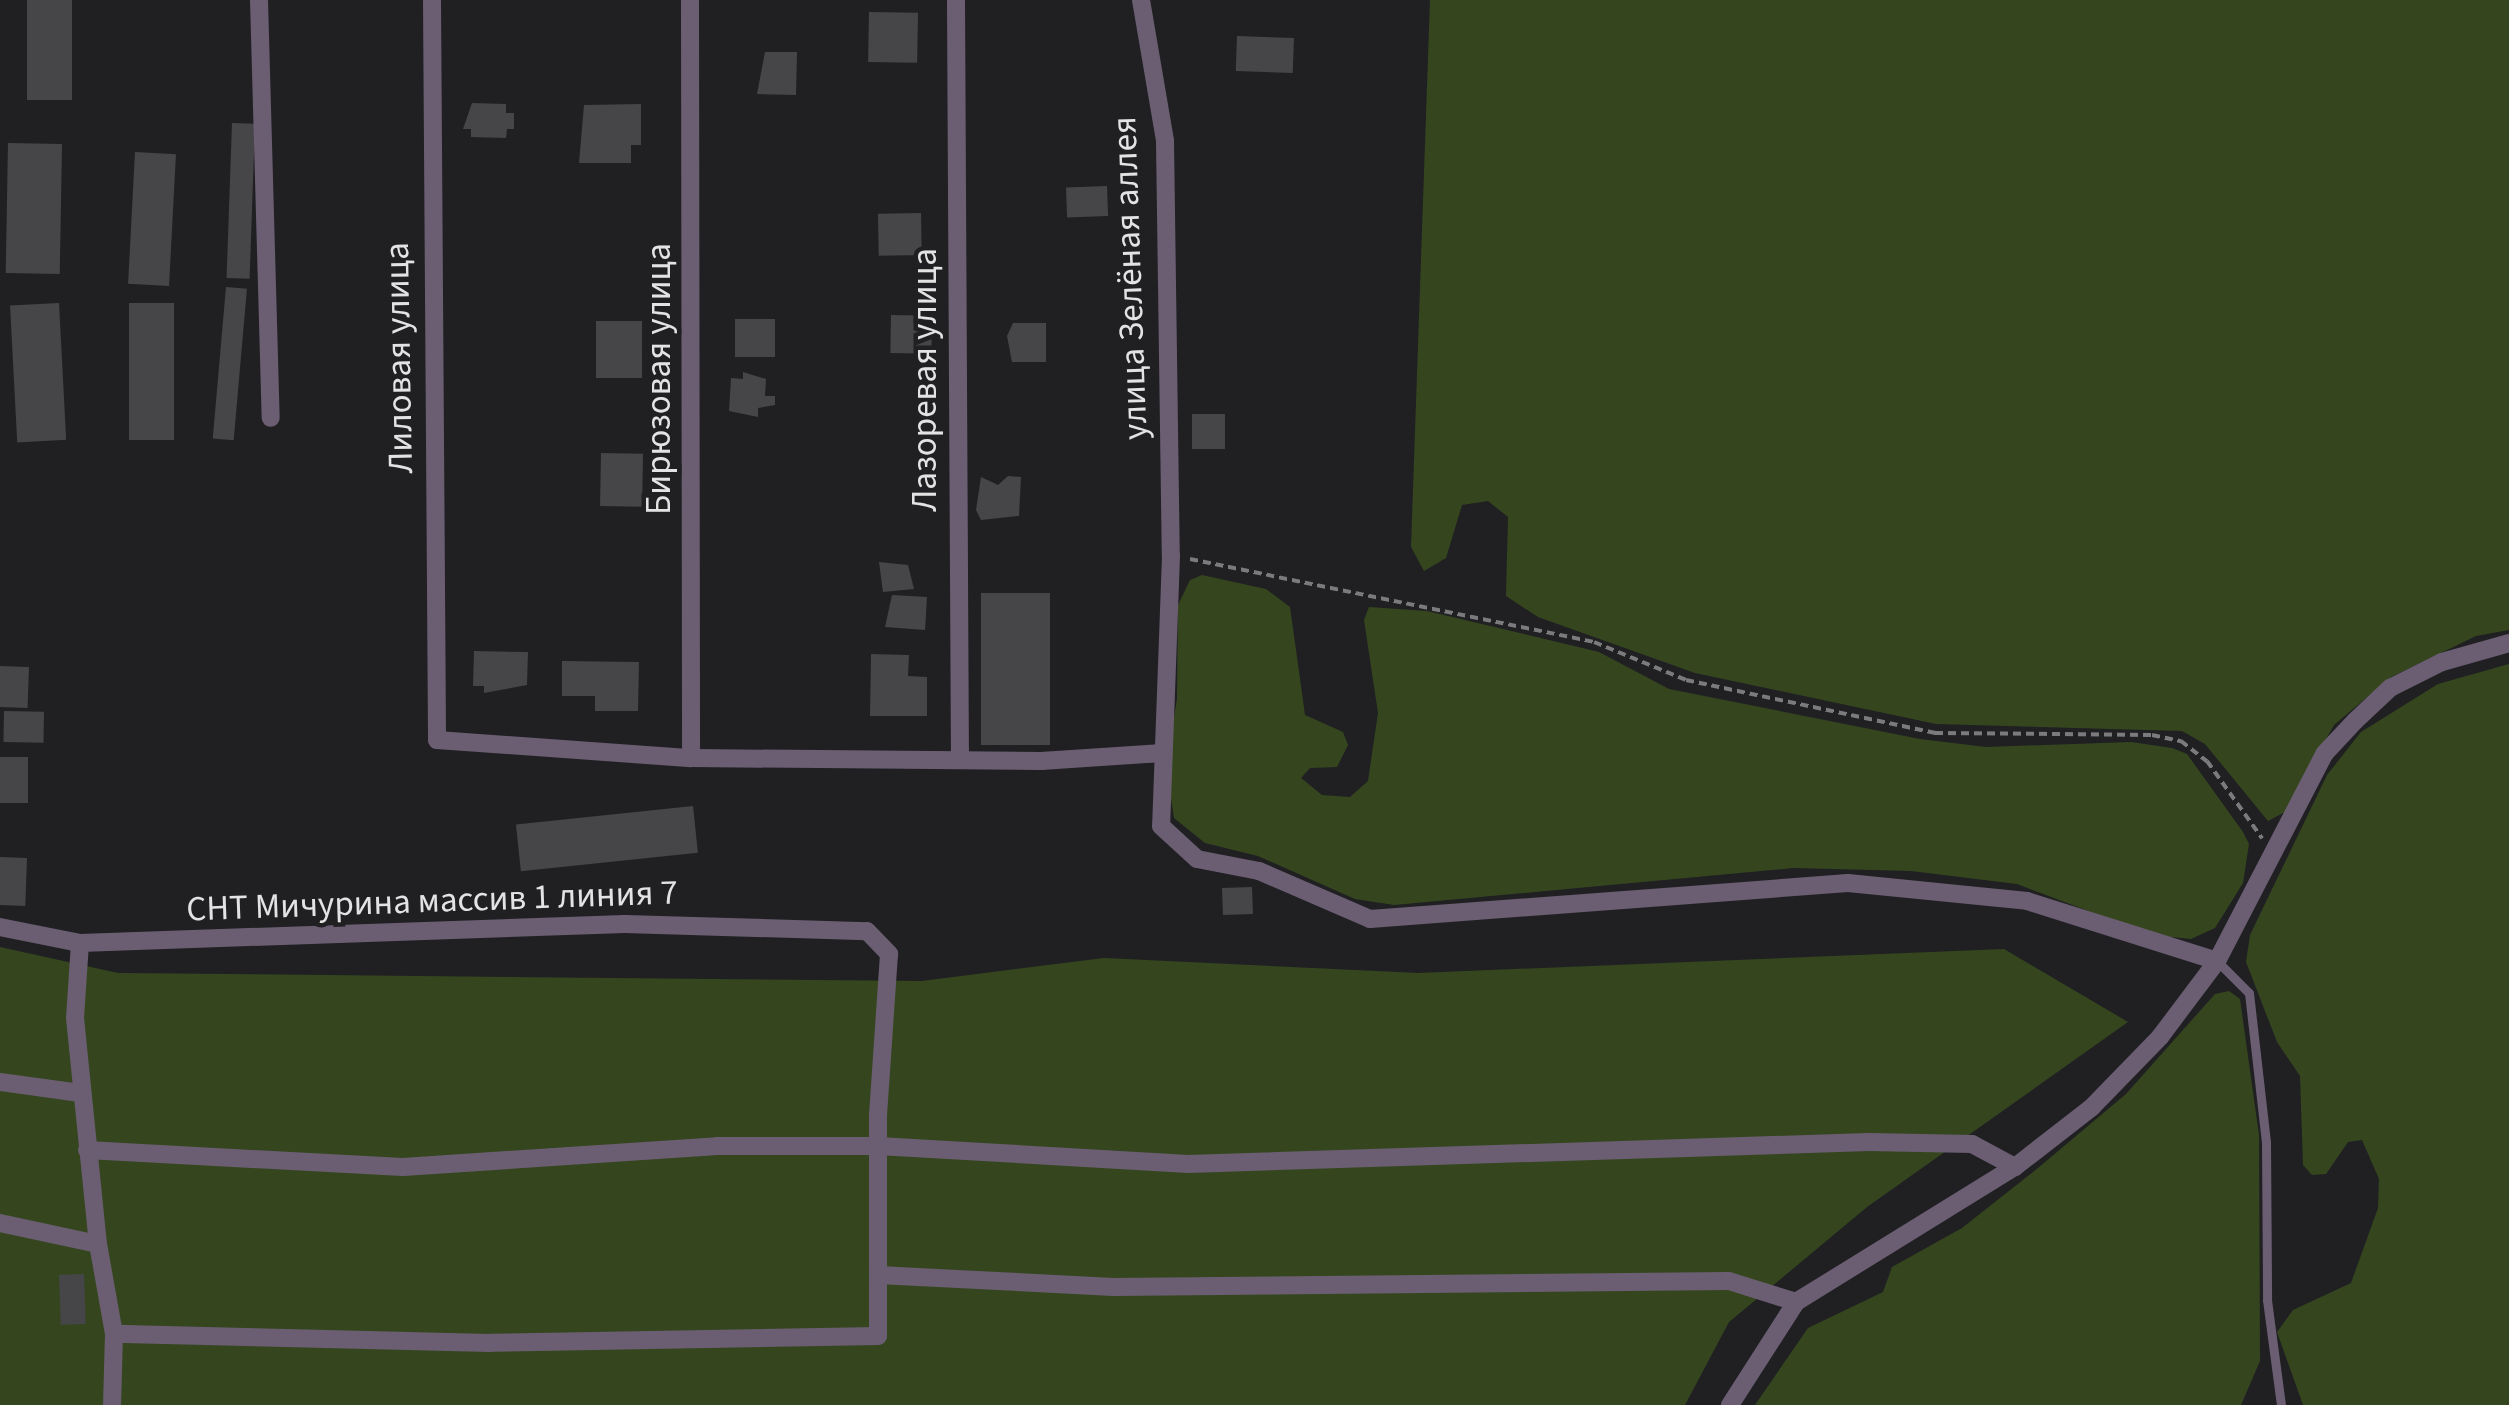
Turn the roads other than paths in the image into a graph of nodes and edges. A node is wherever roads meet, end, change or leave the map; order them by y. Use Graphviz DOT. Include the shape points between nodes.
graph roads {
  1 [pos="259,0"];
  2 [pos="432,0"];
  3 [pos="690,0"];
  4 [pos="956,0"];
  5 [pos="1141,0"];
  6 [pos="271,418"];
  7 [pos="2509,643"];
  8 [pos="1164,753"];
  9 [pos="690,758"];
  10 [pos="960,760"];
  11 [pos="0,927"];
  12 [pos="80,943"];
  13 [pos="2218,961"];
  14 [pos="0,1082"];
  15 [pos="80,1093"];
  16 [pos="878,1146"];
  17 [pos="87,1150"];
  18 [pos="2014,1167"];
  19 [pos="0,1223"];
  20 [pos="98,1244"];
  21 [pos="878,1275"];
  22 [pos="1796,1302"];
  23 [pos="114,1334"];
  24 [pos="112,1405"];
  25 [pos="1730,1405"];
  26 [pos="2281,1405"];
  1 -- 6 [label="street"];
  2 -- 9 [label="street, Лиловая улица" via="437,740"];
  3 -- 9 [label="street, Бирюзовая улица"];
  4 -- 10 [label="street, Лазоревая улица"];
  5 -- 8 [label="street, улица Зелёная аллея" via="1165,141 1171,556"];
  7 -- 13 [label="street" via="2442,662 2390,688 2325,754"];
  8 -- 10 [label="street"];
  8 -- 13 [label="street, улица Зелёная аллея" via="1161,826 1198,859 1258,871 1370,919 1848,883 2027,901"];
  9 -- 10 [label="street"];
  11 -- 12 [label="street, СНТ Мичурина массив 1 линия 7"];
  12 -- 15 [label="street"];
  12 -- 16 [label="street, СНТ Мичурина массив 1 линия 7" via="625,924 867,931 889,954"];
  13 -- 18 [label="street" via="2160,1037 2092,1107"];
  13 -- 26 [label="lane" via="2249,992 2266,1142 2268,1300"];
  14 -- 15 [label="street"];
  15 -- 17 [label="street"];
  16 -- 17 [label="street" via="717,1146 403,1167"];
  16 -- 18 [label="street" via="1188,1164 1972,1144"];
  16 -- 21 [label="street"];
  17 -- 20 [label="street"];
  18 -- 22 [label="street"];
  19 -- 20 [label="street"];
  20 -- 23 [label="street"];
  21 -- 22 [label="street" via="1114,1287 1729,1281"];
  21 -- 23 [label="street" via="878,1336 490,1342"];
  22 -- 25 [label="street"];
  23 -- 24 [label="street"];
}
